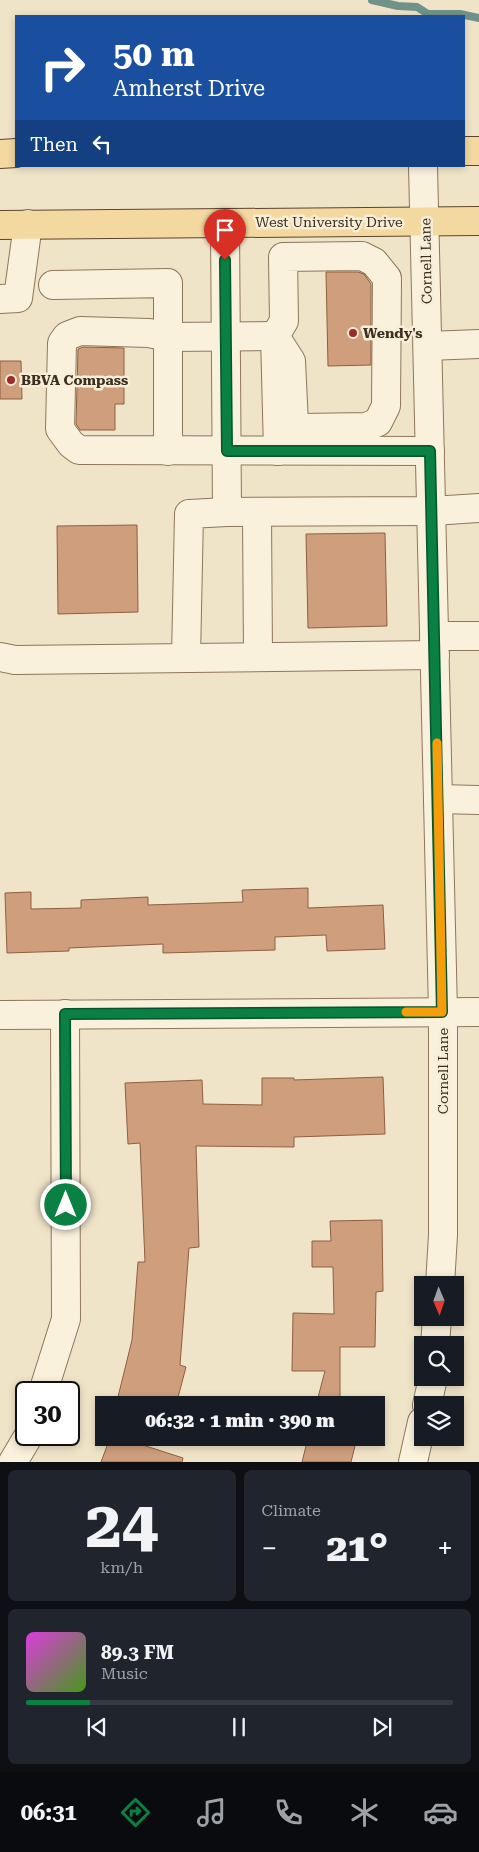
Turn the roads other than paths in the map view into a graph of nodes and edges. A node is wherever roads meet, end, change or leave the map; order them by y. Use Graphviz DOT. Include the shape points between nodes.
graph roads {
  1 [pos="465,151"];
  2 [pos="479,151"];
  3 [pos="15,153"];
  4 [pos="0,154"];
  5 [pos="423,167"];
  6 [pos="425,221"];
  7 [pos="479,221"];
  8 [pos="225,223"];
  9 [pos="0,224"];
  10 [pos="28,224"];
  11 [pos="53,285"];
  12 [pos="0,299"];
  13 [pos="158,335"];
  14 [pos="226,336"];
  15 [pos="275,336"];
  16 [pos="479,344"];
  17 [pos="428,346"];
  18 [pos="278,450"];
  19 [pos="168,451"];
  20 [pos="227,451"];
  21 [pos="430,451"];
  22 [pos="479,508"];
  23 [pos="432,511"];
  24 [pos="227,512"];
  25 [pos="257,513"];
  26 [pos="479,636"];
  27 [pos="434,646"];
  28 [pos="0,657"];
  29 [pos="258,657"];
  30 [pos="186,658"];
  31 [pos="438,799"];
  32 [pos="479,800"];
  33 [pos="442,1012"];
  34 [pos="479,1012"];
  35 [pos="65,1014"];
  36 [pos="0,1015"];
  37 [pos="441,1276"];
  38 [pos="46,1381"];
  39 [pos="22,1446"];
  40 [pos="417,1446"];
  41 [pos="13,1462"];
  42 [pos="413,1462"];
  1 -- 2 [label="main road"];
  3 -- 4 [label="main road"];
  5 -- 6 [label="street, Cornell Lane"];
  6 -- 7 [label="main road, West University Drive"];
  6 -- 8 [label="main road, West University Drive"];
  6 -- 17 [label="street, Cornell Lane"];
  8 -- 10 [label="main road, West University Drive"];
  8 -- 14 [label="street"];
  9 -- 10 [label="main road, West University Drive"];
  10 -- 12 [label="street" via="18,298"];
  11 -- 13 [label="street" via="168,283"];
  13 -- 14 [label="street"];
  13 -- 19 [label="street"];
  13 -- 19 [label="street" via="80,331 67,336 62,343 60,429 79,450"];
  14 -- 15 [label="street"];
  14 -- 20 [label="street"];
  15 -- 15 [label="street" via="291,361 294,424 302,428 366,427 378,422 386,406 387,278 374,262 362,256 283,257 284,321"];
  15 -- 18 [label="street"];
  16 -- 17 [label="street"];
  17 -- 21 [label="street, Cornell Lane"];
  18 -- 20 [label="street"];
  18 -- 21 [label="street"];
  19 -- 20 [label="street"];
  20 -- 24 [label="street"];
  21 -- 23 [label="street, Cornell Lane"];
  22 -- 23 [label="street"];
  23 -- 25 [label="street"];
  23 -- 27 [label="street, Cornell Lane"];
  24 -- 25 [label="street"];
  24 -- 30 [label="street" via="189,514"];
  25 -- 29 [label="street"];
  26 -- 27 [label="street"];
  27 -- 29 [label="street"];
  27 -- 31 [label="street, Cornell Lane"];
  28 -- 30 [label="street" via="15,660"];
  29 -- 30 [label="street"];
  31 -- 32 [label="street"];
  31 -- 33 [label="street, Cornell Lane"];
  33 -- 34 [label="street"];
  33 -- 35 [label="street"];
  33 -- 37 [label="street, Cornell Lane"];
  35 -- 36 [label="street"];
  35 -- 38 [label="street" via="66,1319"];
  39 -- 41 [label="street"];
  40 -- 42 [label="street"];
}
